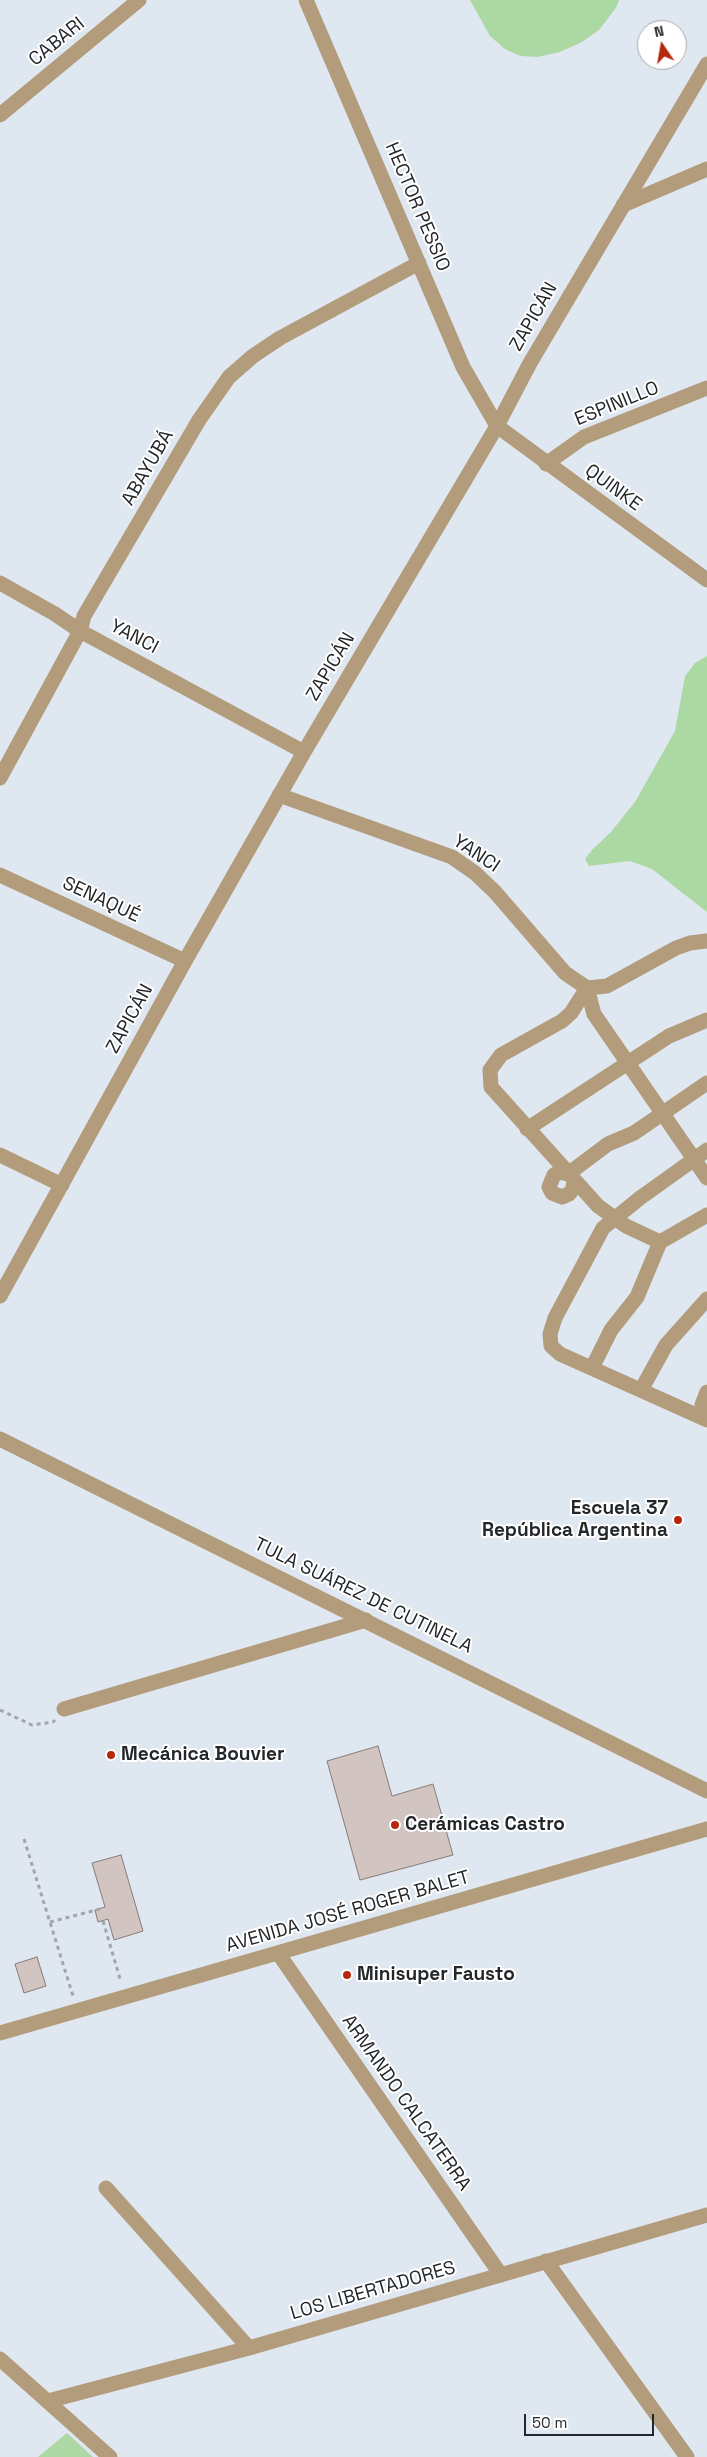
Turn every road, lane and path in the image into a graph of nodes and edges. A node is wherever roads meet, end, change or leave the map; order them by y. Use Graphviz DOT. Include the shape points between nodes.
graph roads {
  1 [pos="139,0"];
  2 [pos="306,0"];
  3 [pos="707,64"];
  4 [pos="0,115"];
  5 [pos="707,169"];
  6 [pos="623,205"];
  7 [pos="419,262"];
  8 [pos="707,388"];
  9 [pos="497,426"];
  10 [pos="546,464"];
  11 [pos="707,580"];
  12 [pos="0,583"];
  13 [pos="80,631"];
  14 [pos="304,752"];
  15 [pos="0,778"];
  16 [pos="279,796"];
  17 [pos="0,875"];
  18 [pos="707,941"];
  19 [pos="185,961"];
  20 [pos="587,988"];
  21 [pos="707,1020"];
  22 [pos="626,1064"];
  23 [pos="707,1083"];
  24 [pos="661,1114"];
  25 [pos="527,1130"];
  26 [pos="707,1150"];
  27 [pos="0,1155"];
  28 [pos="692,1159"];
  29 [pos="571,1177"];
  30 [pos="707,1178"];
  31 [pos="62,1184"];
  32 [pos="707,1215"];
  33 [pos="614,1219"];
  34 [pos="660,1242"];
  35 [pos="0,1296"];
  36 [pos="707,1299"];
  37 [pos="592,1368"];
  38 [pos="641,1390"];
  39 [pos="707,1392"];
  40 [pos="705,1419"];
  41 [pos="0,1439"];
  42 [pos="366,1620"];
  43 [pos="64,1709"];
  44 [pos="0,1710"];
  45 [pos="707,1791"];
  46 [pos="707,1829"];
  47 [pos="24,1839"];
  48 [pos="100,1908"];
  49 [pos="103,1921"];
  50 [pos="50,1922"];
  51 [pos="278,1953"];
  52 [pos="126,1997"];
  53 [pos="78,2010"];
  54 [pos="0,2033"];
  55 [pos="106,2188"];
  56 [pos="707,2215"];
  57 [pos="546,2261"];
  58 [pos="500,2274"];
  59 [pos="249,2348"];
  60 [pos="0,2359"];
  61 [pos="48,2401"];
  62 [pos="110,2457"];
  63 [pos="687,2457"];
  1 -- 4 [label="street, CABARI"];
  2 -- 7 [label="street, HECTOR PESSIO"];
  3 -- 6 [label="street, ZAPICÁN"];
  5 -- 6 [label="street"];
  6 -- 9 [label="street, ZAPICÁN"];
  7 -- 9 [label="street, HECTOR PESSIO" via="463,367"];
  7 -- 13 [label="street, ABAYUBÁ" via="280,338 229,377 199,420 109,573 84,616"];
  8 -- 10 [label="street, ESPINILLO" via="584,436"];
  9 -- 10 [label="street, QUINKE"];
  9 -- 14 [label="street, ZAPICÁN"];
  10 -- 11 [label="street, QUINKE"];
  12 -- 13 [label="street, YANCI"];
  13 -- 14 [label="street, YANCI"];
  13 -- 15 [label="street, ABAYUBÁ"];
  14 -- 16 [label="street, ZAPICÁN"];
  16 -- 19 [label="street, ZAPICÁN"];
  16 -- 20 [label="street, YANCI" via="452,857 495,892 565,973"];
  17 -- 19 [label="street, SENAQUÉ"];
  18 -- 20 [label="street" via="676,948 607,986"];
  19 -- 31 [label="street, ZAPICÁN"];
  20 -- 22 [label="street" via="594,1014"];
  20 -- 25 [label="street" via="562,1022 501,1055 490,1070 491,1087"];
  21 -- 22 [label="street" via="669,1036"];
  22 -- 24 [label="street"];
  22 -- 25 [label="street"];
  23 -- 24 [label="street"];
  24 -- 28 [label="street"];
  24 -- 29 [label="street" via="608,1144"];
  25 -- 29 [label="street"];
  26 -- 28 [label="street"];
  27 -- 31 [label="street"];
  28 -- 30 [label="street"];
  28 -- 33 [label="street"];
  29 -- 33 [label="street"];
  31 -- 35 [label="street, ZAPICÁN"];
  32 -- 34 [label="street"];
  33 -- 34 [label="street"];
  33 -- 37 [label="street" via="603,1228 555,1318 550,1334 555,1350"];
  34 -- 37 [label="street" via="638,1298 611,1330"];
  36 -- 38 [label="street" via="666,1345"];
  37 -- 38 [label="street"];
  38 -- 40 [label="street"];
  39 -- 40 [label="street" via="702,1404"];
  41 -- 42 [label="street, TULA SUÁREZ DE CUTINELA"];
  42 -- 43 [label="street"];
  42 -- 45 [label="street, TULA SUÁREZ DE CUTINELA"];
  43 -- 44 [label="path" via="53,1722 32,1725"];
  46 -- 51 [label="street, AVENIDA JOSÉ ROGER BALET"];
  47 -- 50 [label="path"];
  48 -- 50 [label="path"];
  49 -- 52 [label="path"];
  50 -- 53 [label="path"];
  51 -- 52 [label="street, AVENIDA JOSÉ ROGER BALET"];
  51 -- 58 [label="street, ARMANDO CALCATERRA"];
  52 -- 53 [label="street, AVENIDA JOSÉ ROGER BALET"];
  53 -- 54 [label="street, AVENIDA JOSÉ ROGER BALET"];
  55 -- 59 [label="street"];
  56 -- 57 [label="street, LOS LIBERTADORES"];
  57 -- 58 [label="street, LOS LIBERTADORES"];
  57 -- 63 [label="street"];
  58 -- 59 [label="street, LOS LIBERTADORES"];
  59 -- 61 [label="street, LOS LIBERTADORES"];
  60 -- 61 [label="street"];
  61 -- 62 [label="street"];
}
